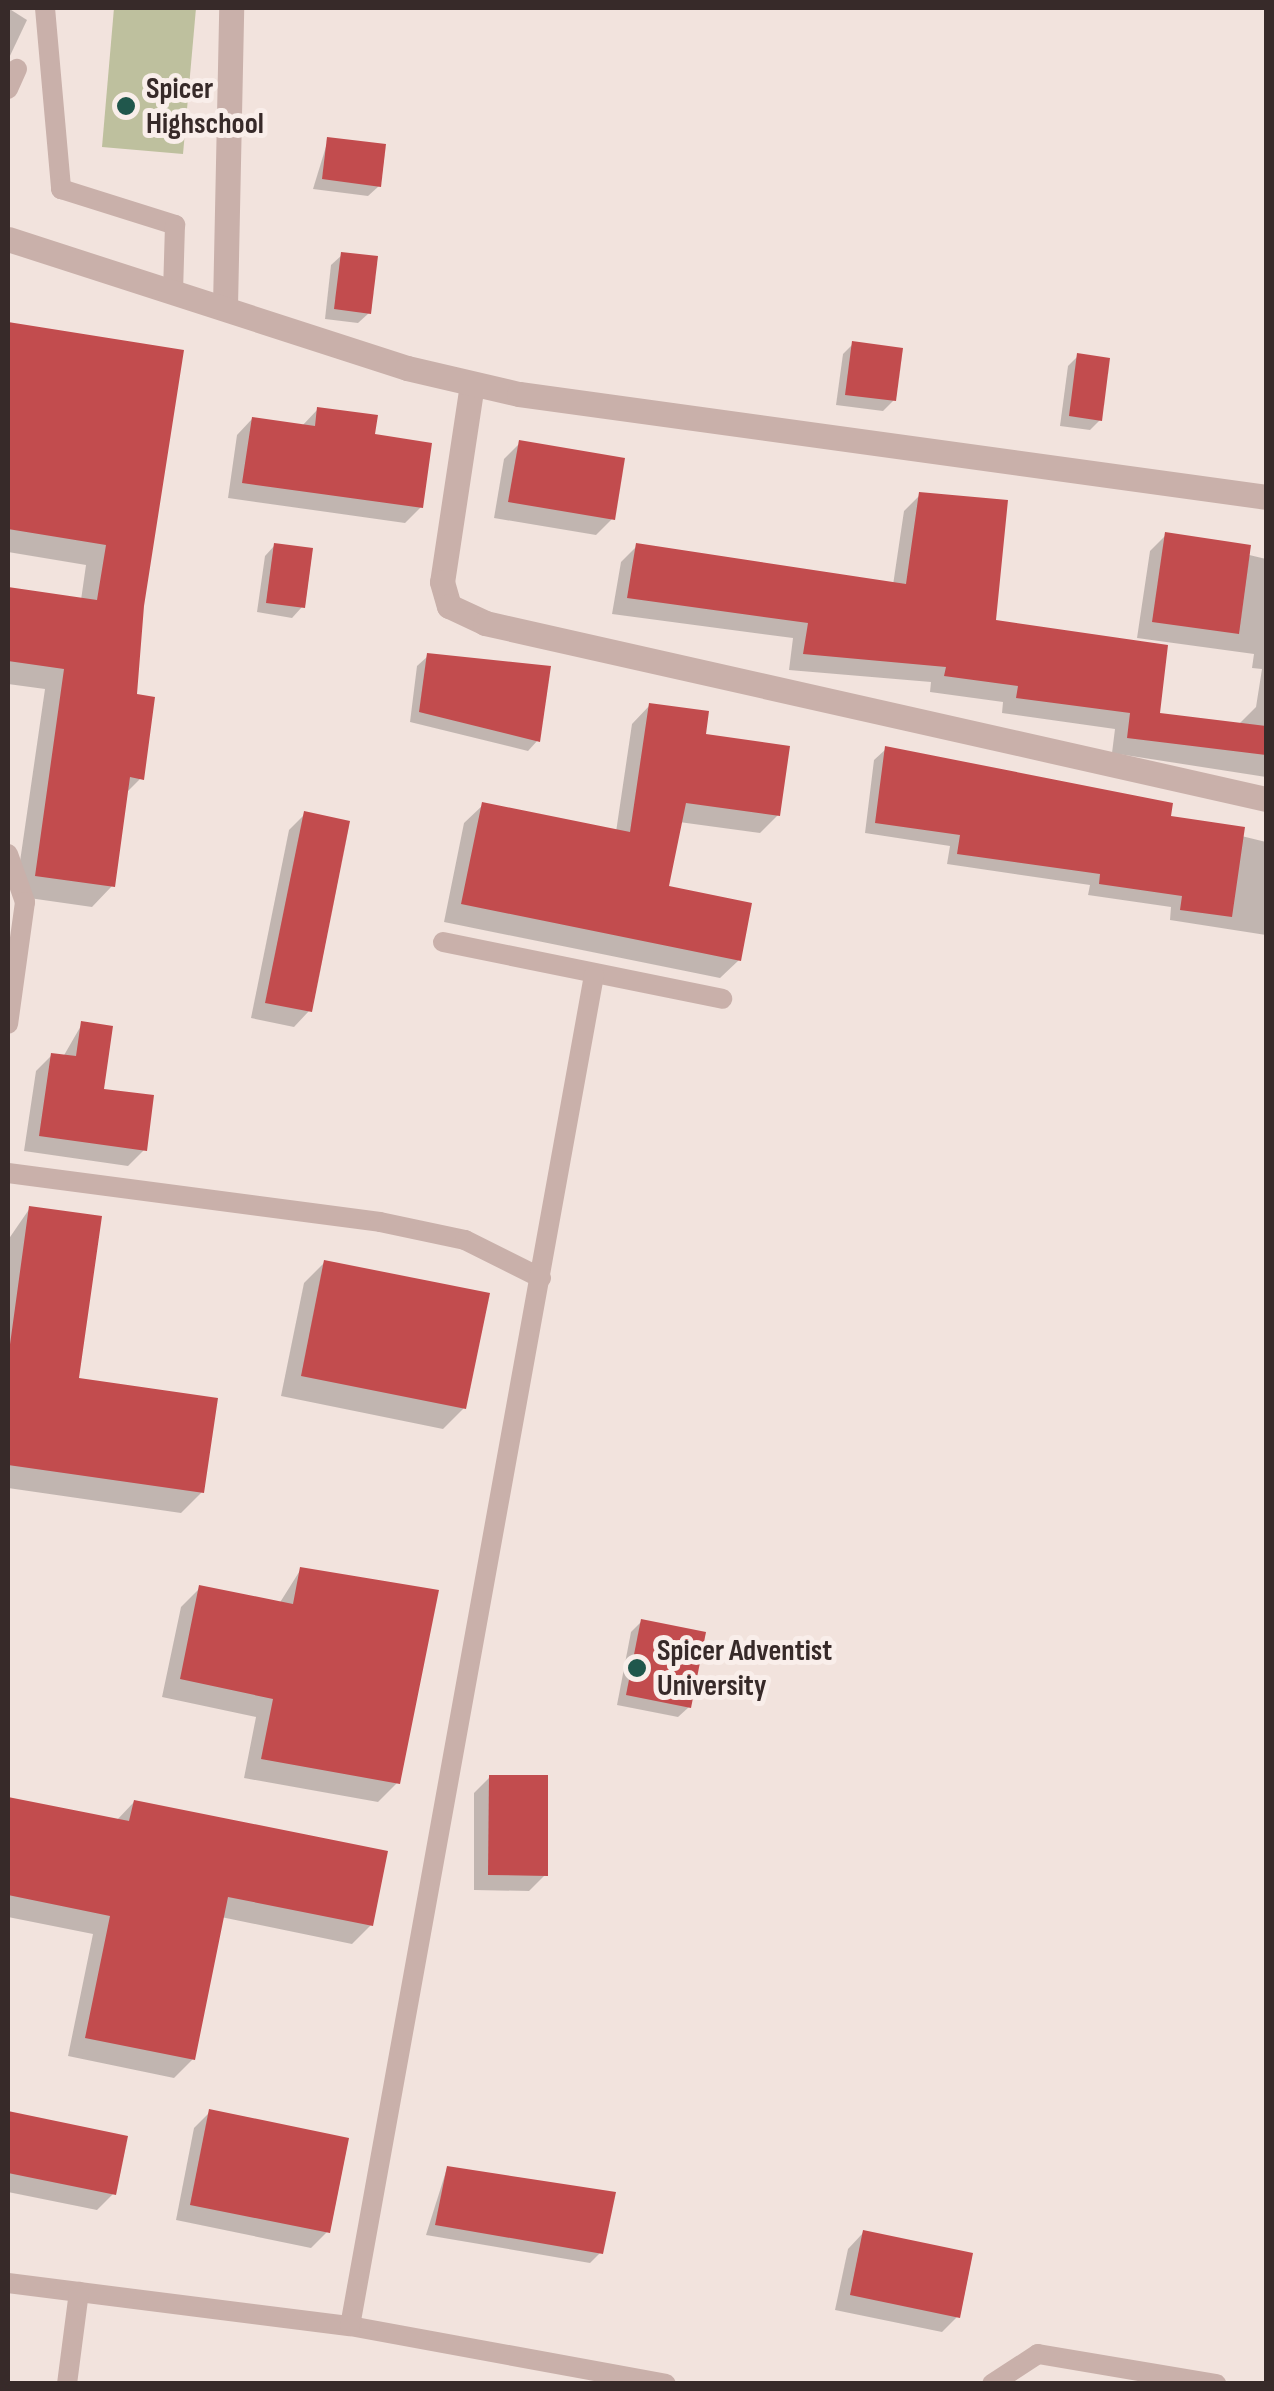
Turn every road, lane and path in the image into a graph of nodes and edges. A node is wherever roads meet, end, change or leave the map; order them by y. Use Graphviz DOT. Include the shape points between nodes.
graph roads {
  1 [pos="46,8"];
  2 [pos="232,8"];
  3 [pos="17,69"];
  4 [pos="8,89"];
  5 [pos="8,239"];
  6 [pos="173,292"];
  7 [pos="225,306"];
  8 [pos="472,384"];
  9 [pos="1266,497"];
  10 [pos="1266,798"];
  11 [pos="8,854"];
  12 [pos="442,942"];
  13 [pos="594,975"];
  14 [pos="722,998"];
  15 [pos="8,1024"];
  16 [pos="8,1173"];
  17 [pos="541,1278"];
  18 [pos="8,2283"];
  19 [pos="79,2292"];
  20 [pos="350,2326"];
  21 [pos="67,2384"];
  22 [pos="666,2384"];
  23 [pos="992,2384"];
  24 [pos="1216,2384"];
  1 -- 6 [label="lane" via="61,189 175,225"];
  2 -- 7 [label="street"];
  3 -- 4 [label="lane"];
  5 -- 6 [label="street"];
  6 -- 7 [label="street"];
  7 -- 8 [label="street"];
  8 -- 9 [label="street"];
  8 -- 10 [label="street" via="442,582 449,606 484,624"];
  11 -- 15 [label="lane" via="25,902"];
  12 -- 13 [label="lane"];
  13 -- 14 [label="lane"];
  13 -- 17 [label="lane"];
  16 -- 17 [label="lane" via="380,1222 466,1240"];
  17 -- 20 [label="lane"];
  18 -- 19 [label="lane"];
  19 -- 20 [label="lane"];
  19 -- 21 [label="lane"];
  20 -- 22 [label="lane"];
  23 -- 24 [label="lane" via="1038,2354"];
}
